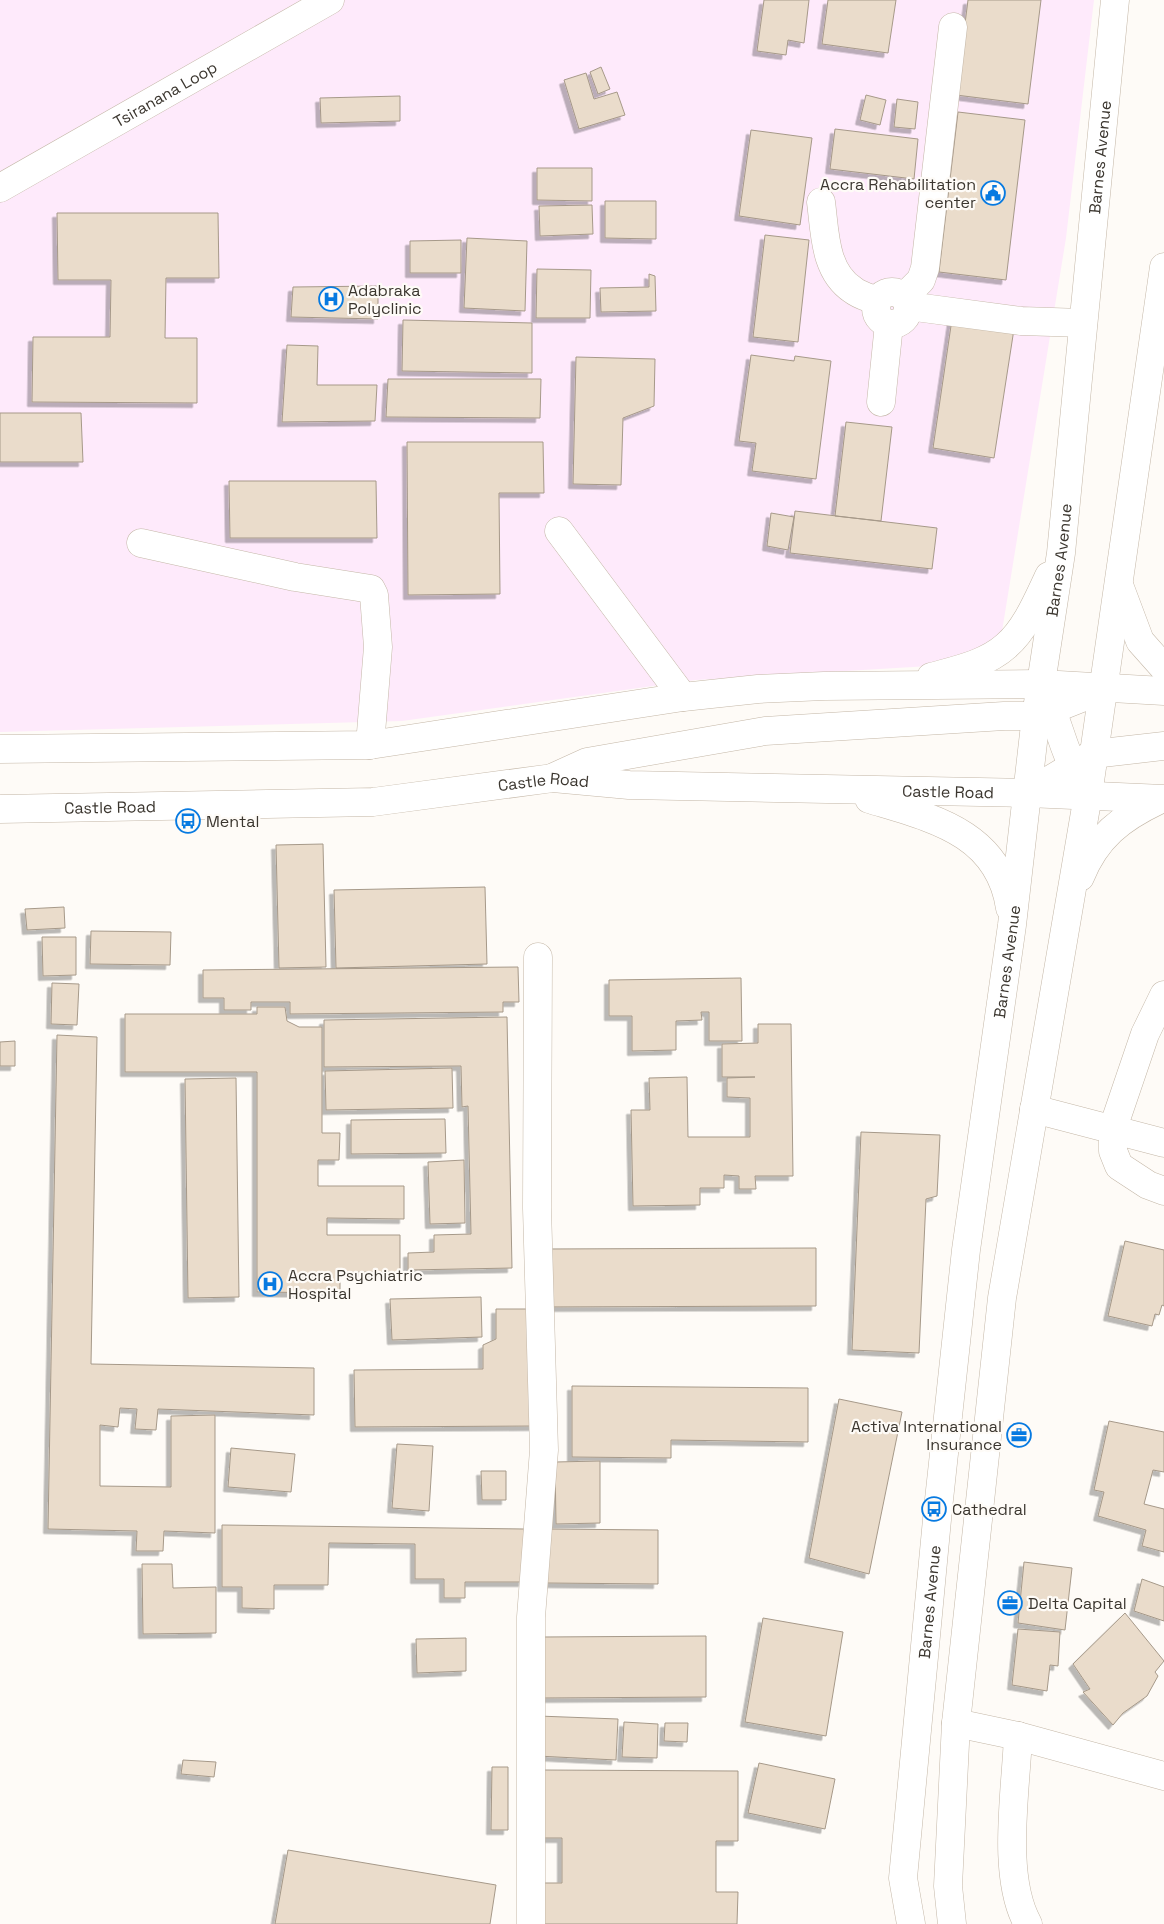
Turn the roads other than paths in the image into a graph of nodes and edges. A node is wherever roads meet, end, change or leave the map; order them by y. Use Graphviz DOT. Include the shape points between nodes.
graph roads {
  1 [pos="330,0"];
  2 [pos="1115,0"];
  3 [pos="953,27"];
  4 [pos="0,188"];
  5 [pos="821,202"];
  6 [pos="1164,267"];
  7 [pos="895,307"];
  8 [pos="1083,323"];
  9 [pos="881,402"];
  10 [pos="558,531"];
  11 [pos="142,543"];
  12 [pos="1061,552"];
  13 [pos="1118,581"];
  14 [pos="1164,668"];
  15 [pos="1041,684"];
  16 [pos="897,686"];
  17 [pos="1103,689"];
  18 [pos="1164,691"];
  19 [pos="684,698"];
  20 [pos="1045,714"];
  21 [pos="370,745"];
  22 [pos="1164,746"];
  23 [pos="0,749"];
  24 [pos="1082,760"];
  25 [pos="553,778"];
  26 [pos="836,789"];
  27 [pos="1028,793"];
  28 [pos="1088,795"];
  29 [pos="1164,799"];
  30 [pos="0,809"];
  31 [pos="1068,907"];
  32 [pos="1012,925"];
  33 [pos="538,957"];
  34 [pos="1164,995"];
  35 [pos="1034,1109"];
  36 [pos="1113,1128"];
  37 [pos="1164,1143"];
  38 [pos="1164,1191"];
  39 [pos="956,1723"];
  40 [pos="1018,1736"];
  41 [pos="1164,1776"];
  42 [pos="903,1878"];
  43 [pos="531,1924"];
  44 [pos="890,1924"];
  45 [pos="911,1924"];
  46 [pos="952,1924"];
  47 [pos="1028,1924"];
  1 -- 4 [label="main road, Tsiranana Loop"];
  2 -- 8 [label="main road, Barnes Avenue"];
  3 -- 7 [label="main road" via="925,268 921,280"];
  5 -- 7 [label="main road" via="828,252 835,271 853,290"];
  6 -- 13 [label="main road"];
  7 -- 8 [label="main road" via="1021,321"];
  7 -- 9 [label="main road"];
  8 -- 12 [label="main road, Barnes Avenue"];
  10 -- 19 [label="main road"];
  11 -- 21 [label="main road" via="295,577 371,589 378,647"];
  12 -- 15 [label="main road, Barnes Avenue"];
  12 -- 16 [label="main road" via="1034,607 1007,646 966,667"];
  13 -- 14 [label="main road" via="1140,641"];
  13 -- 17 [label="main road"];
  15 -- 16 [label="main road"];
  15 -- 17 [label="main road"];
  15 -- 20 [label="main road, Barnes Avenue"];
  16 -- 19 [label="main road" via="767,688"];
  17 -- 18 [label="main road"];
  17 -- 20 [label="main road"];
  17 -- 24 [label="main road"];
  19 -- 21 [label="main road"];
  20 -- 24 [label="main road"];
  20 -- 25 [label="main road" via="765,731 587,762"];
  20 -- 27 [label="main road, Barnes Avenue"];
  21 -- 23 [label="main road"];
  22 -- 24 [label="main road"];
  24 -- 27 [label="main road"];
  24 -- 28 [label="main road"];
  25 -- 26 [label="main road, Castle Road" via="629,785"];
  25 -- 30 [label="main road, Castle Road" via="373,802"];
  26 -- 27 [label="main road, Castle Road"];
  26 -- 32 [label="main road" via="914,813 956,829 970,839 984,850 1001,876"];
  27 -- 28 [label="main road, Castle Road"];
  27 -- 32 [label="main road, Barnes Avenue"];
  28 -- 29 [label="main road, Castle Road"];
  28 -- 31 [label="main road"];
  29 -- 31 [label="main road" via="1129,814 1106,835 1087,859"];
  31 -- 35 [label="main road"];
  32 -- 42 [label="main road, Barnes Avenue" via="966,1250"];
  33 -- 43 [label="main road" via="537,1208 544,1450 531,1617"];
  34 -- 36 [label="main road" via="1145,1034"];
  35 -- 36 [label="main road"];
  35 -- 39 [label="main road" via="1002,1298"];
  36 -- 37 [label="main road"];
  36 -- 38 [label="main road" via="1112,1151 1120,1166 1148,1185"];
  39 -- 40 [label="main road"];
  39 -- 46 [label="main road" via="948,1886"];
  40 -- 41 [label="main road"];
  40 -- 47 [label="main road" via="1012,1866 1016,1892"];
  42 -- 44 [label="main road"];
  42 -- 45 [label="main road, Barnes Avenue"];
}
